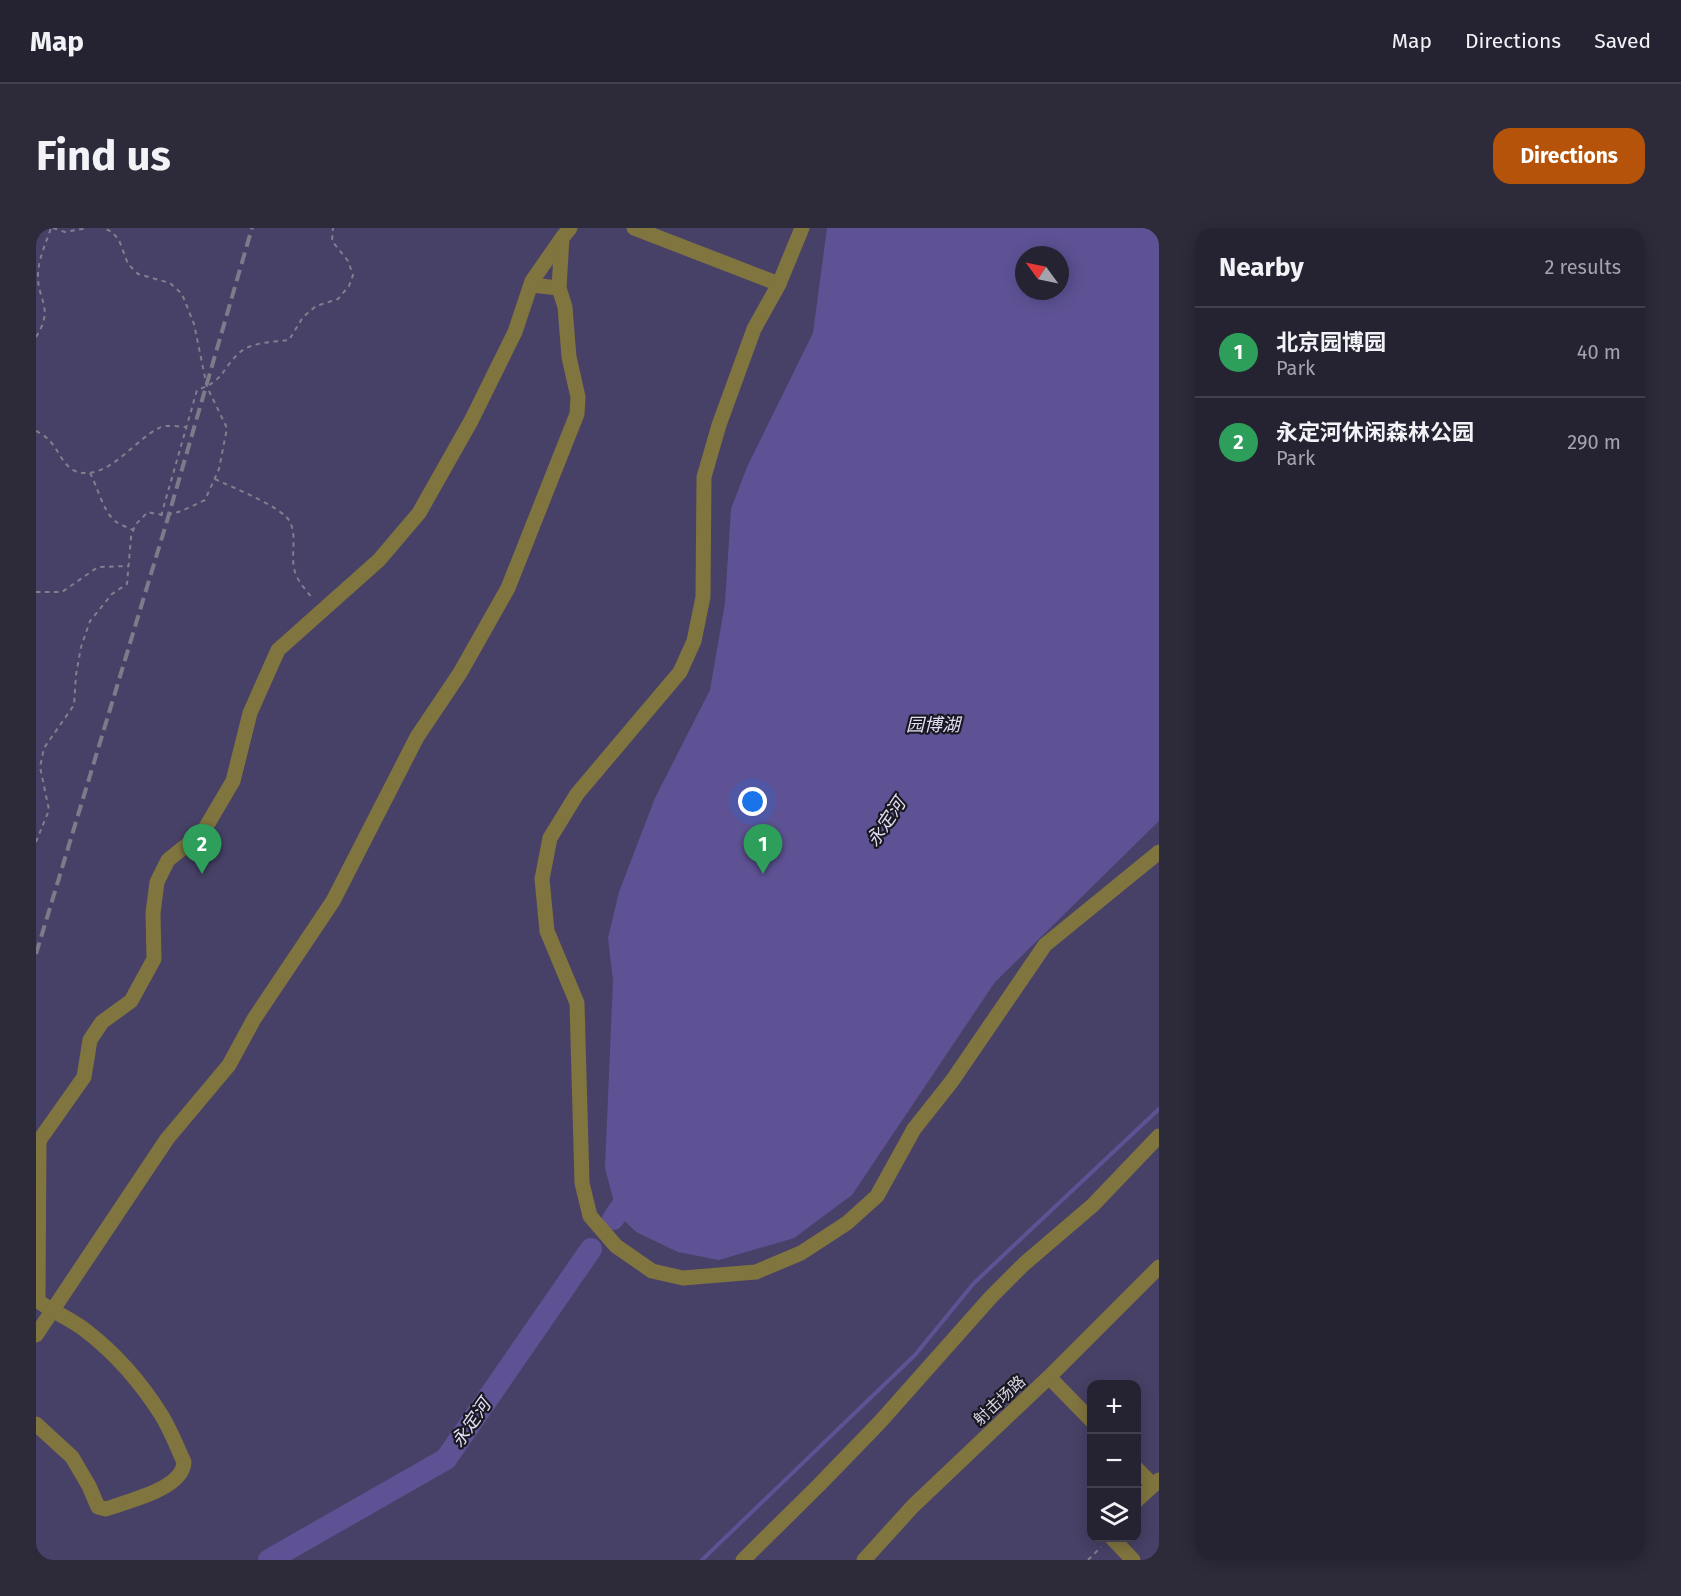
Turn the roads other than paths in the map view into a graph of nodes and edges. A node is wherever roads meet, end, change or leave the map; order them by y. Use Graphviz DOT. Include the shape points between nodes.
graph roads {
  1 [pos="634,228"];
  2 [pos="802,228"];
  3 [pos="566,233"];
  4 [pos="779,284"];
  5 [pos="531,285"];
  6 [pos="559,288"];
  7 [pos="1159,852"];
  8 [pos="1159,1136"];
  9 [pos="38,1143"];
  10 [pos="37,1181"];
  11 [pos="1159,1267"];
  12 [pos="52,1311"];
  13 [pos="36,1335"];
  14 [pos="1050,1377"];
  15 [pos="1087,1416"];
  16 [pos="36,1424"];
  17 [pos="1141,1471"];
  18 [pos="1156,1483"];
  19 [pos="1141,1498"];
  20 [pos="1109,1542"];
  21 [pos="743,1560"];
  22 [pos="864,1560"];
  23 [pos="1133,1560"];
  1 -- 4 [label="street"];
  2 -- 4 [label="street"];
  3 -- 5 [label="street"];
  3 -- 6 [label="street"];
  4 -- 7 [label="street" via="754,329 704,477 704,597 694,641 680,672 577,794 550,838 542,879 547,932 577,1003 582,1184 590,1216 616,1245 652,1272 683,1278 756,1272 801,1253 847,1223 877,1196 914,1129 952,1081 1045,945"];
  5 -- 6 [label="street"];
  5 -- 9 [label="street" via="515,332 419,513 379,560 278,650 250,713 233,781 203,831 168,860 157,882 154,959 131,1001 102,1022 90,1040 84,1077"];
  6 -- 12 [label="street" via="565,307 578,414 508,588 460,673 417,737 333,901 254,1019 229,1065 167,1139"];
  8 -- 21 [label="street" via="1093,1205 991,1297 879,1422"];
  9 -- 10 [label="street"];
  10 -- 12 [label="street" via="38,1301"];
  11 -- 14 [label="street, 射击场路"];
  12 -- 13 [label="street"];
  12 -- 16 [label="street" via="83,1329 136,1380 163,1417 184,1470 172,1484 106,1509 98,1507 72,1457"];
  14 -- 15 [label="street"];
  14 -- 22 [label="street, 射击场路" via="913,1506"];
  17 -- 18 [label="street"];
  18 -- 19 [label="street"];
  20 -- 23 [label="street"];
}
